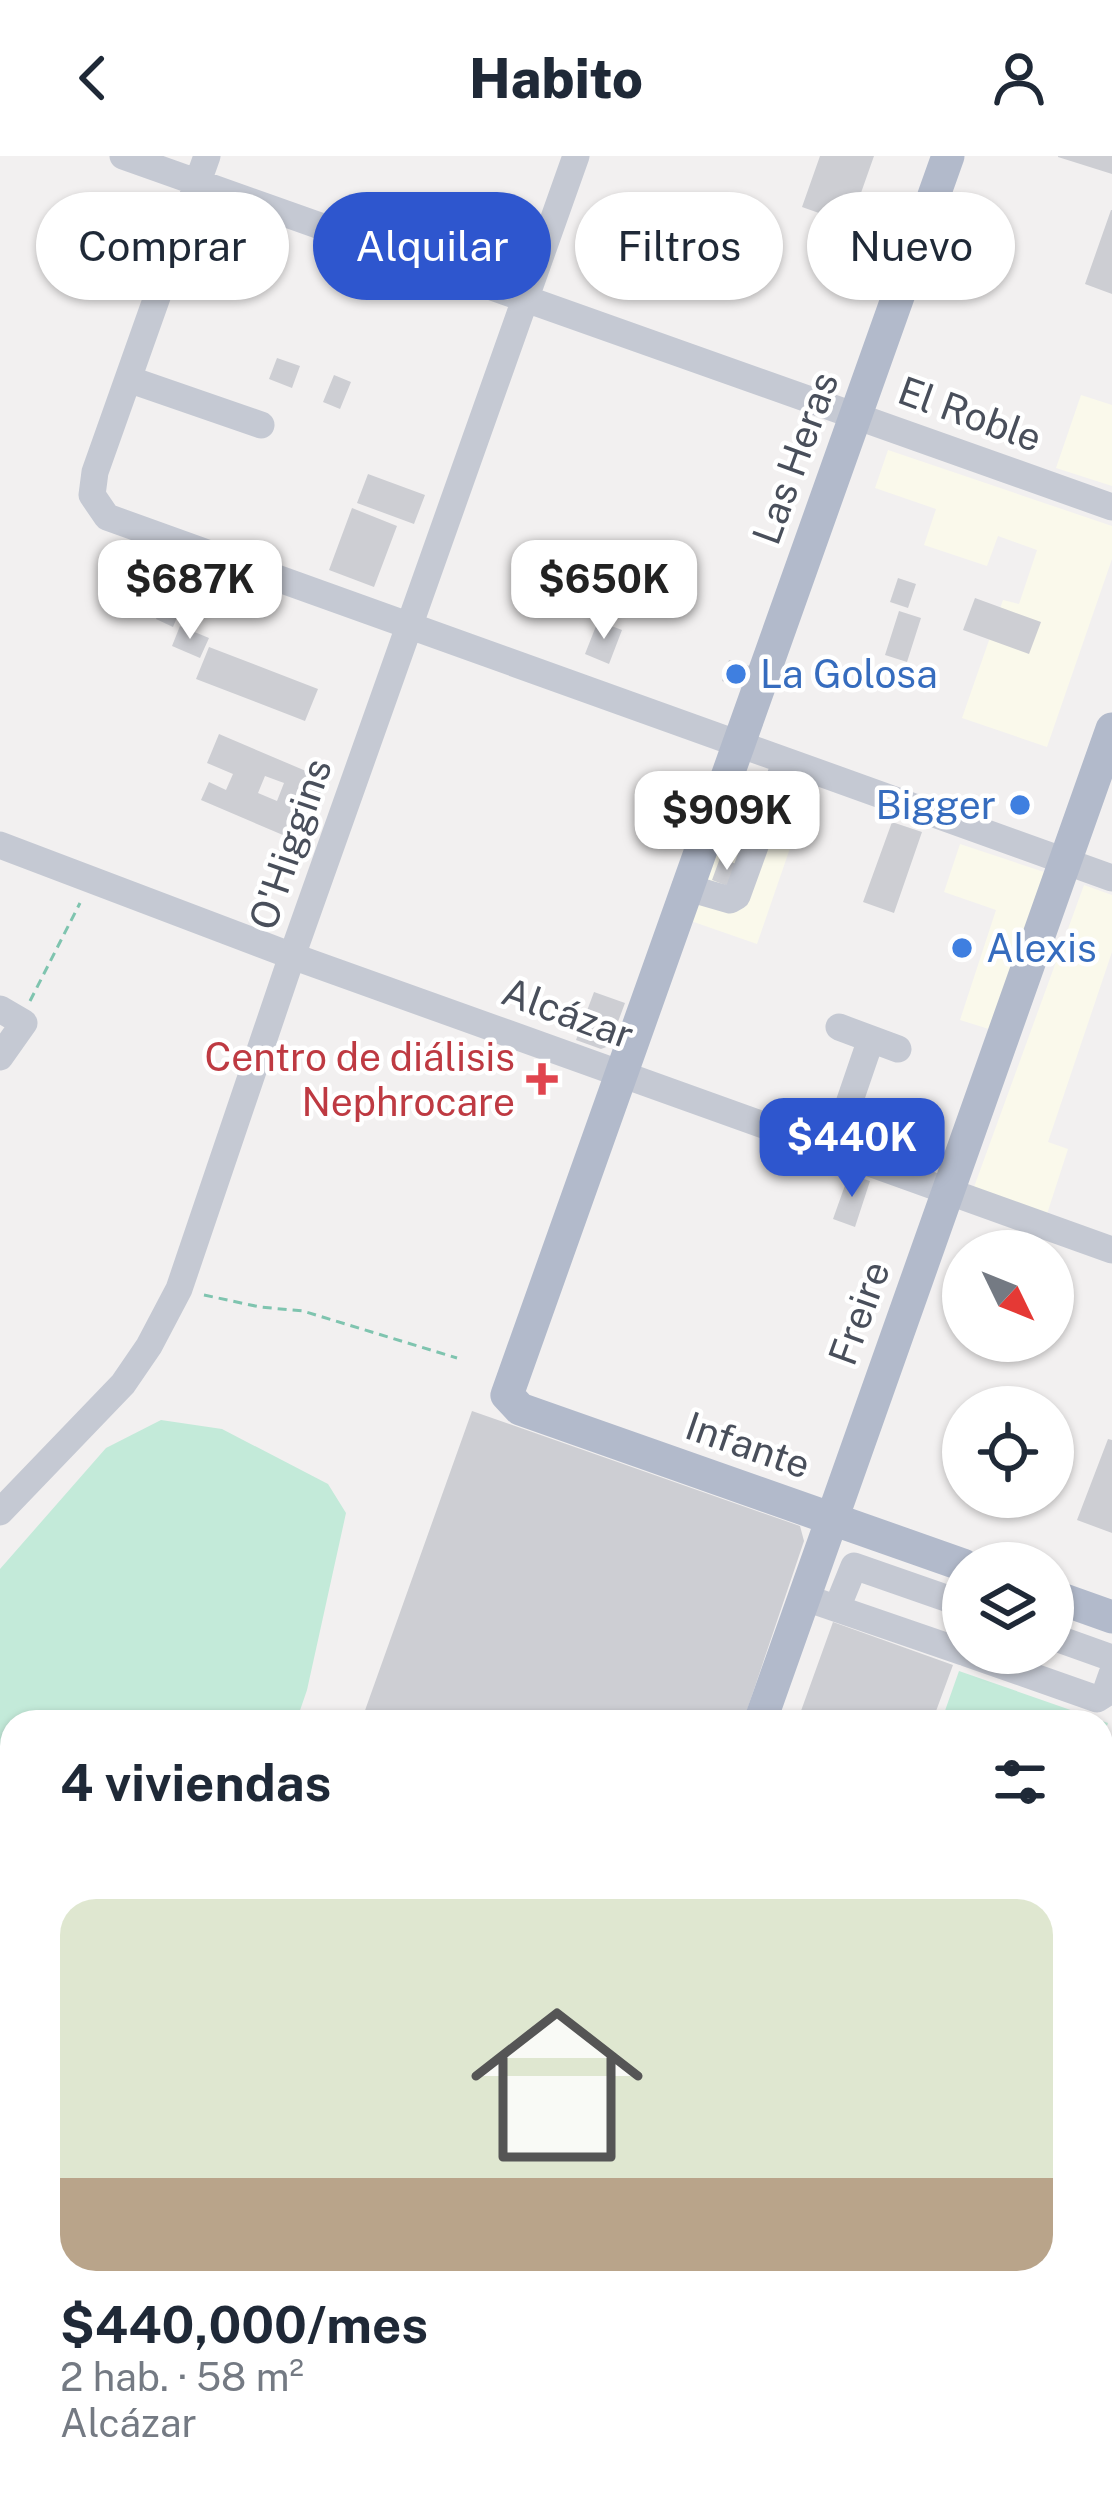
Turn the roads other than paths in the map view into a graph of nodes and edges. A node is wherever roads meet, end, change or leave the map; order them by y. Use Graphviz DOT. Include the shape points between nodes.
graph roads {
  1 [pos="123,156"];
  2 [pos="576,156"];
  3 [pos="948,156"];
  4 [pos="202,169"];
  5 [pos="313,213"];
  6 [pos="551,227"];
  7 [pos="525,300"];
  8 [pos="532,300"];
  9 [pos="128,379"];
  10 [pos="855,414"];
  11 [pos="261,425"];
  12 [pos="1112,507"];
  13 [pos="408,626"];
  14 [pos="1110,740"];
  15 [pos="737,744"];
  16 [pos="785,763"];
  17 [pos="0,845"];
  18 [pos="1065,862"];
  19 [pos="1112,878"];
  20 [pos="685,887"];
  21 [pos="292,956"];
  22 [pos="12,1016"];
  23 [pos="839,1027"];
  24 [pos="0,1057"];
  25 [pos="619,1073"];
  26 [pos="833,1150"];
  27 [pos="947,1191"];
  28 [pos="1111,1248"];
  29 [pos="508,1400"];
  30 [pos="0,1512"];
  31 [pos="830,1518"];
  32 [pos="942,1558"];
  33 [pos="806,1588"];
  34 [pos="942,1593"];
  35 [pos="840,1599"];
  36 [pos="1074,1603"];
  37 [pos="1112,1617"];
  38 [pos="942,1643"];
  39 [pos="1074,1644"];
  40 [pos="1112,1658"];
  41 [pos="1026,1674"];
  42 [pos="1112,1674"];
  43 [pos="764,1710"];
  1 -- 4 [label="street, El Roble"];
  2 -- 6 [label="street, O'Higgins"];
  3 -- 10 [label="main road, Las Heras"];
  4 -- 5 [label="street, El Roble"];
  4 -- 9 [label="street"];
  7 -- 13 [label="street, O'Higgins"];
  8 -- 10 [label="street, El Roble"];
  9 -- 11 [label="street"];
  9 -- 13 [label="street" via="92,487 95,503 115,521"];
  10 -- 12 [label="street, El Roble"];
  10 -- 15 [label="main road, Las Heras"];
  13 -- 15 [label="street"];
  13 -- 21 [label="street, O'Higgins"];
  14 -- 18 [label="main road, Freire"];
  15 -- 16 [label="street"];
  15 -- 20 [label="main road, Las Heras"];
  16 -- 18 [label="street"];
  16 -- 20 [label="street" via="737,896"];
  17 -- 21 [label="street, Alcázar"];
  18 -- 19 [label="street"];
  18 -- 27 [label="main road, Freire"];
  20 -- 25 [label="main road, Las Heras"];
  21 -- 25 [label="street, Alcázar"];
  21 -- 30 [label="street, O'Higgins" via="179,1289 123,1384"];
  22 -- 24 [label="street"];
  23 -- 26 [label="street" via="885,1044"];
  25 -- 26 [label="street, Alcázar"];
  25 -- 29 [label="main road, Las Heras"];
  26 -- 27 [label="street, Alcázar"];
  27 -- 28 [label="street, Alcázar"];
  27 -- 31 [label="main road, Freire"];
  29 -- 31 [label="main road, Infante"];
  31 -- 32 [label="main road, Infante"];
  31 -- 33 [label="main road, Freire"];
  33 -- 35 [label="street"];
  33 -- 43 [label="main road, Freire"];
  34 -- 35 [label="street" via="858,1566"];
  35 -- 38 [label="street"];
  36 -- 37 [label="main road"];
  39 -- 40 [label="street"];
  41 -- 42 [label="street" via="1097,1699"];
}
